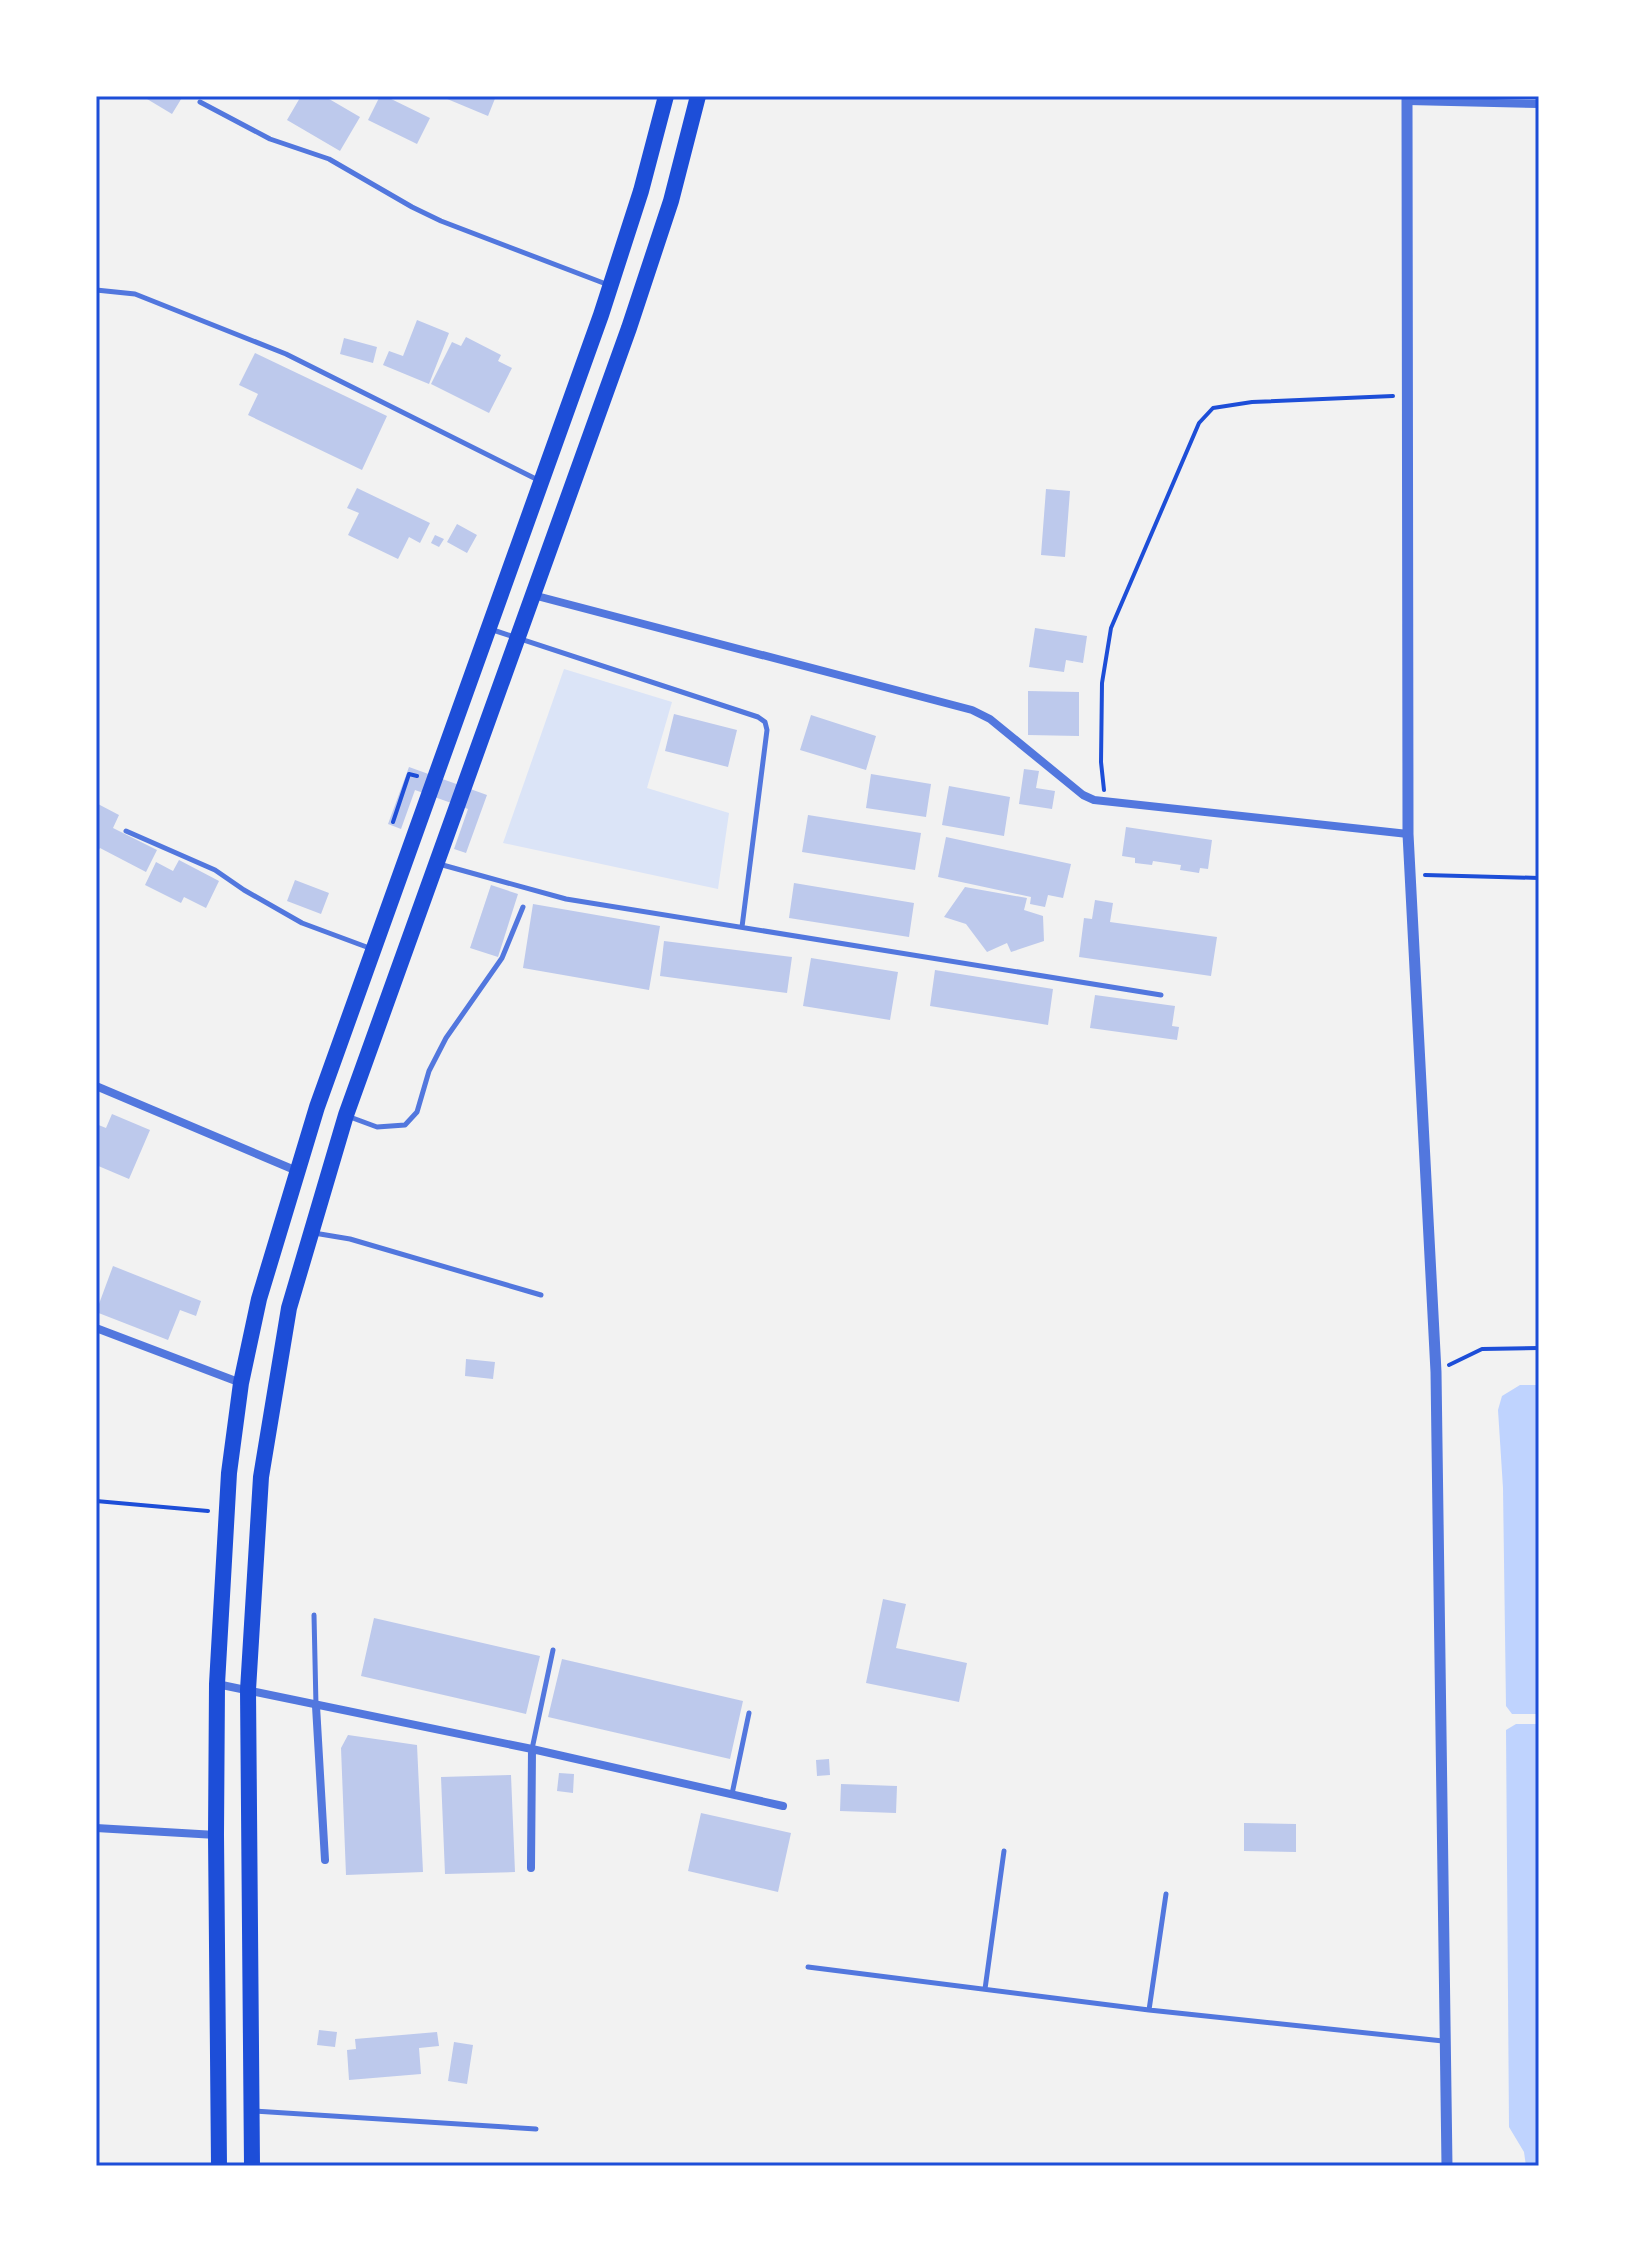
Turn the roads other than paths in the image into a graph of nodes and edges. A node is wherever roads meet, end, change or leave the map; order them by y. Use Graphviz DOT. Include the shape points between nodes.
graph roads {
  1 [pos="666,96"];
  2 [pos="698,96"];
  3 [pos="1408,98"];
  4 [pos="200,102"];
  5 [pos="1539,104"];
  6 [pos="610,286"];
  7 [pos="96,290"];
  8 [pos="541,482"];
  9 [pos="533,595"];
  10 [pos="488,628"];
  11 [pos="517,639"];
  12 [pos="126,831"];
  13 [pos="1408,834"];
  14 [pos="407,854"];
  15 [pos="436,863"];
  16 [pos="523,907"];
  17 [pos="742,927"];
  18 [pos="373,949"];
  19 [pos="1161,995"];
  20 [pos="96,1086"];
  21 [pos="346,1115"];
  22 [pos="297,1171"];
  23 [pos="311,1233"];
  24 [pos="541,1295"];
  25 [pos="96,1328"];
  26 [pos="241,1383"];
  27 [pos="314,1615"];
  28 [pos="553,1650"];
  29 [pos="217,1684"];
  30 [pos="248,1690"];
  31 [pos="316,1706"];
  32 [pos="749,1713"];
  33 [pos="532,1749"];
  34 [pos="732,1795"];
  35 [pos="783,1806"];
  36 [pos="96,1828"];
  37 [pos="216,1835"];
  38 [pos="1004,1851"];
  39 [pos="325,1860"];
  40 [pos="531,1868"];
  41 [pos="1166,1894"];
  42 [pos="808,1967"];
  43 [pos="985,1989"];
  44 [pos="1149,2010"];
  45 [pos="1445,2041"];
  46 [pos="251,2110"];
  47 [pos="536,2129"];
  48 [pos="219,2166"];
  49 [pos="252,2166"];
  50 [pos="1447,2166"];
  1 -- 6 [label="highway"];
  2 -- 9 [label="highway" via="671,201"];
  3 -- 5 [label="street"];
  3 -- 13 [label="street"];
  4 -- 6 [label="lane" via="270,139 329,159 441,221"];
  6 -- 8 [label="highway"];
  7 -- 8 [label="lane" via="135,294 286,354"];
  8 -- 10 [label="highway"];
  9 -- 11 [label="highway"];
  9 -- 13 [label="street" via="972,710 1083,795"];
  10 -- 11 [label="lane"];
  10 -- 14 [label="highway"];
  11 -- 15 [label="highway"];
  11 -- 17 [label="lane" via="765,722"];
  12 -- 18 [label="lane" via="215,870 283,914"];
  13 -- 45 [label="street" via="1436,1372"];
  14 -- 15 [label="highway"];
  14 -- 18 [label="highway"];
  15 -- 17 [label="lane" via="566,899"];
  15 -- 21 [label="highway"];
  16 -- 21 [label="lane" via="502,958 446,1038 417,1112 405,1125 377,1127"];
  17 -- 19 [label="lane"];
  18 -- 22 [label="highway"];
  20 -- 22 [label="street"];
  21 -- 23 [label="highway"];
  22 -- 26 [label="highway" via="259,1299"];
  23 -- 24 [label="lane" via="350,1239"];
  23 -- 30 [label="highway" via="289,1308 261,1477"];
  25 -- 26 [label="street"];
  26 -- 29 [label="highway" via="229,1473"];
  27 -- 31 [label="lane"];
  28 -- 33 [label="lane"];
  29 -- 30 [label="street"];
  29 -- 37 [label="highway"];
  30 -- 31 [label="street"];
  30 -- 46 [label="highway"];
  31 -- 33 [label="street"];
  31 -- 39 [label="street"];
  32 -- 34 [label="lane"];
  33 -- 34 [label="street"];
  33 -- 40 [label="street"];
  34 -- 35 [label="street"];
  36 -- 37 [label="street"];
  37 -- 48 [label="highway"];
  38 -- 43 [label="lane"];
  41 -- 44 [label="lane"];
  42 -- 43 [label="lane"];
  43 -- 44 [label="lane"];
  44 -- 45 [label="lane"];
  45 -- 50 [label="street"];
  46 -- 47 [label="lane"];
  46 -- 49 [label="highway"];
}
